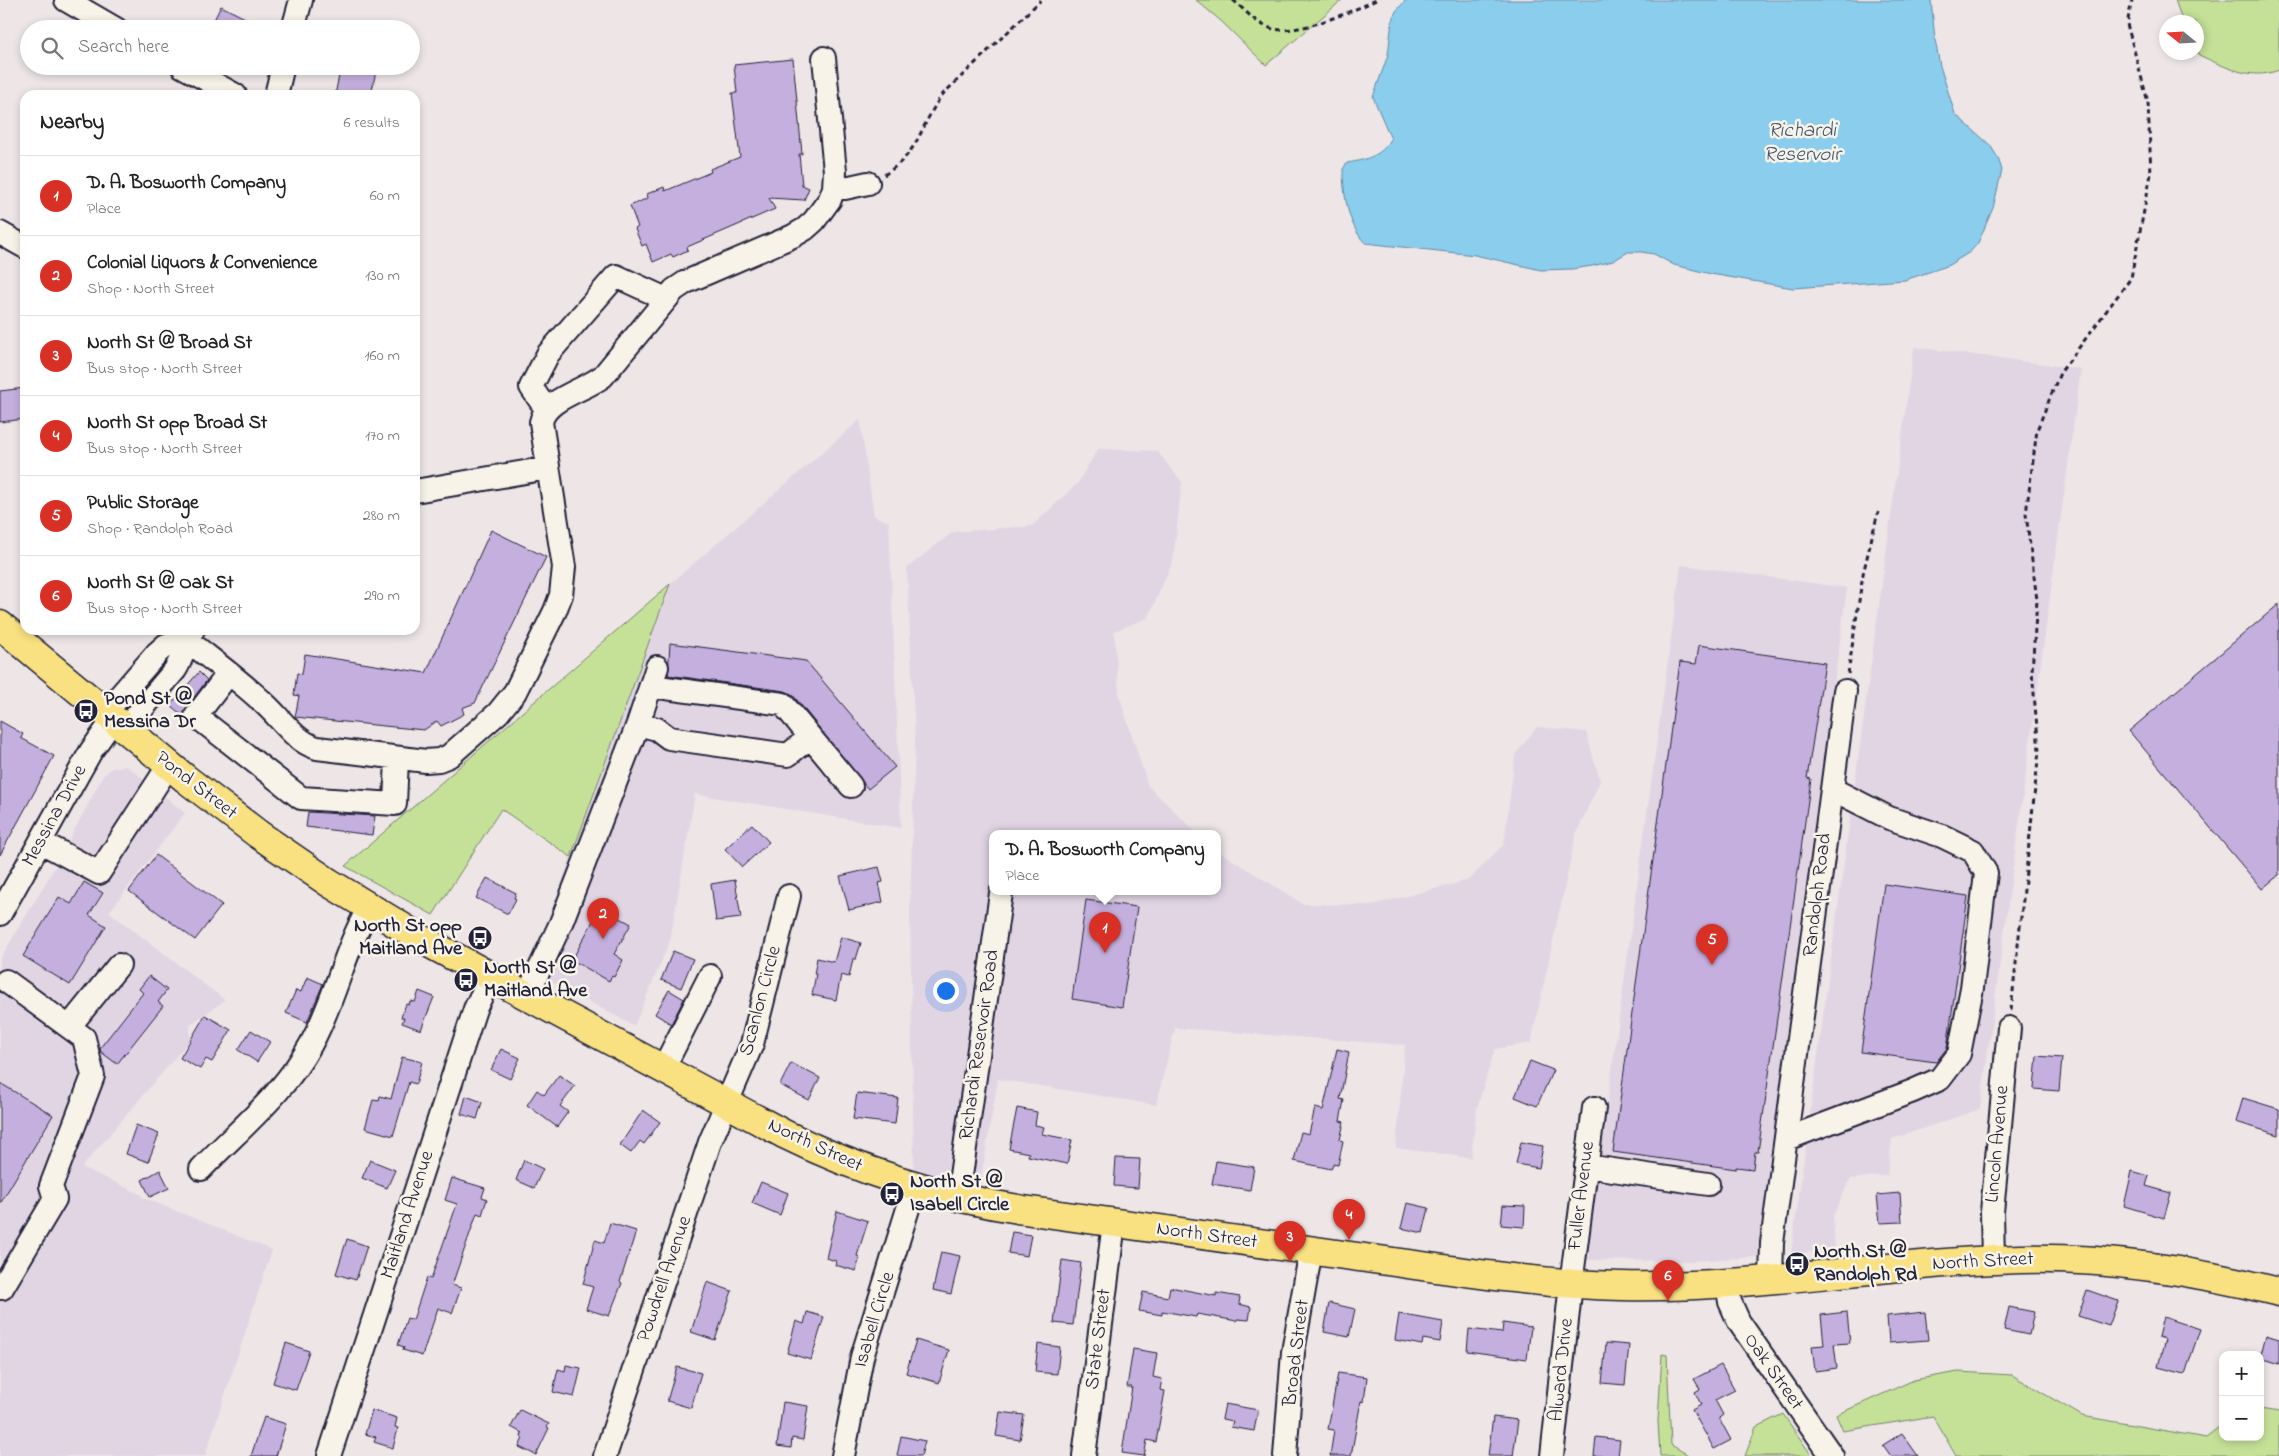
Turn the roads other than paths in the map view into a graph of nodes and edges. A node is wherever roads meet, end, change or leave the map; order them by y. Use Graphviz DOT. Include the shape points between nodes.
graph roads {
  1 [pos="66,0"];
  2 [pos="301,0"];
  3 [pos="100,20"];
  4 [pos="295,20"];
  5 [pos="824,58"];
  6 [pos="198,75"];
  7 [pos="282,75"];
  8 [pos="226,90"];
  9 [pos="277,90"];
  10 [pos="868,183"];
  11 [pos="834,188"];
  12 [pos="0,233"];
  13 [pos="20,244"];
  14 [pos="666,300"];
  15 [pos="546,409"];
  16 [pos="548,468"];
  17 [pos="420,490"];
  18 [pos="0,625"];
  19 [pos="190,635"];
  20 [pos="191,635"];
  21 [pos="228,673"];
  22 [pos="1845,692"];
  23 [pos="114,721"];
  24 [pos="638,724"];
  25 [pos="810,736"];
  26 [pos="397,758"];
  27 [pos="169,766"];
  28 [pos="851,786"];
  29 [pos="1832,789"];
  30 [pos="41,842"];
  31 [pos="328,882"];
  32 [pos="1001,895"];
  33 [pos="789,896"];
  34 [pos="369,908"];
  35 [pos="0,914"];
  36 [pos="119,965"];
  37 [pos="491,976"];
  38 [pos="710,976"];
  39 [pos="2,983"];
  40 [pos="527,996"];
  41 [pos="69,1027"];
  42 [pos="2009,1028"];
  43 [pos="663,1069"];
  44 [pos="726,1103"];
  45 [pos="1594,1108"];
  46 [pos="1786,1139"];
  47 [pos="1586,1166"];
  48 [pos="201,1170"];
  49 [pos="1708,1184"];
  50 [pos="915,1186"];
  51 [pos="958,1197"];
  52 [pos="1114,1223"];
  53 [pos="1311,1250"];
  54 [pos="1993,1260"];
  55 [pos="1771,1280"];
  56 [pos="1727,1283"];
  57 [pos="1571,1284"];
  58 [pos="0,1288"];
  59 [pos="2279,1292"];
  60 [pos="329,1456"];
  61 [pos="605,1456"];
  62 [pos="843,1456"];
  63 [pos="1084,1456"];
  64 [pos="1285,1456"];
  65 [pos="1552,1456"];
  66 [pos="1832,1456"];
  1 -- 3 [label="street"];
  2 -- 4 [label="street"];
  5 -- 11 [label="street"];
  6 -- 8 [label="street"];
  7 -- 9 [label="street"];
  10 -- 11 [label="street"];
  11 -- 14 [label="street" via="822,211 805,229 686,282"];
  12 -- 13 [label="street"];
  14 -- 15 [label="street" via="603,376"];
  14 -- 15 [label="street" via="616,276 548,354 531,387"];
  15 -- 16 [label="street" via="541,422"];
  16 -- 17 [label="street"];
  16 -- 26 [label="street" via="564,567 563,580 555,611 515,692 498,713 449,756 426,762"];
  18 -- 23 [label="main road, Pond Street"];
  19 -- 23 [label="street, Messina Drive" via="175,670"];
  20 -- 21 [label="street"];
  21 -- 26 [label="street" via="308,746"];
  21 -- 26 [label="street" via="196,716 301,798 395,804"];
  22 -- 29 [label="street, Randolph Road"];
  23 -- 27 [label="main road, Pond Street"];
  23 -- 30 [label="street, Messina Drive" via="91,751"];
  24 -- 25 [label="street" via="657,729 669,738 788,754"];
  24 -- 25 [label="street" via="654,676 783,704"];
  24 -- 40 [label="street" via="561,923"];
  25 -- 28 [label="street"];
  27 -- 30 [label="street" via="98,873"];
  27 -- 31 [label="main road, Pond Street" via="236,818"];
  29 -- 46 [label="street, Randolph Road"];
  29 -- 46 [label="street" via="1889,818 1942,836 1973,851 1986,873 1972,988 1959,1054 1940,1079"];
  30 -- 35 [label="street, Messina Drive"];
  31 -- 34 [label="main road, North Street"];
  32 -- 51 [label="street, Richardi Reservoir Road"];
  33 -- 44 [label="street, Scanlon Circle" via="752,1044"];
  34 -- 37 [label="main road, North Street"];
  34 -- 48 [label="street" via="355,936 330,1006 304,1057 268,1103"];
  36 -- 41 [label="street"];
  37 -- 40 [label="main road, North Street"];
  37 -- 60 [label="street, Maitland Avenue" via="476,1009"];
  38 -- 43 [label="street"];
  39 -- 41 [label="street"];
  40 -- 43 [label="main road, North Street"];
  41 -- 58 [label="street" via="84,1038 93,1076 51,1186 55,1199"];
  42 -- 54 [label="street, Lincoln Avenue" via="1992,1212"];
  43 -- 44 [label="main road, North Street"];
  44 -- 50 [label="main road, North Street" via="828,1155"];
  44 -- 61 [label="street, Powdrell Avenue"];
  45 -- 47 [label="street, Fuller Avenue"];
  46 -- 55 [label="street, Randolph Road" via="1772,1243"];
  47 -- 49 [label="street"];
  47 -- 57 [label="street, Fuller Avenue"];
  50 -- 51 [label="main road, North Street"];
  50 -- 62 [label="street, Isabell Circle" via="862,1357"];
  51 -- 52 [label="main road, North Street"];
  52 -- 53 [label="main road, North Street"];
  52 -- 63 [label="street, State Street"];
  53 -- 57 [label="main road, North Street"];
  53 -- 64 [label="street, Broad Street" via="1293,1352"];
  54 -- 55 [label="main road, North Street"];
  54 -- 59 [label="main road, North Street" via="2053,1259 2131,1264"];
  55 -- 56 [label="main road, North Street"];
  56 -- 57 [label="main road, North Street" via="1670,1286"];
  56 -- 66 [label="street, Oak Street" via="1730,1302 1739,1322"];
  57 -- 65 [label="street, Alward Drive"];
}
